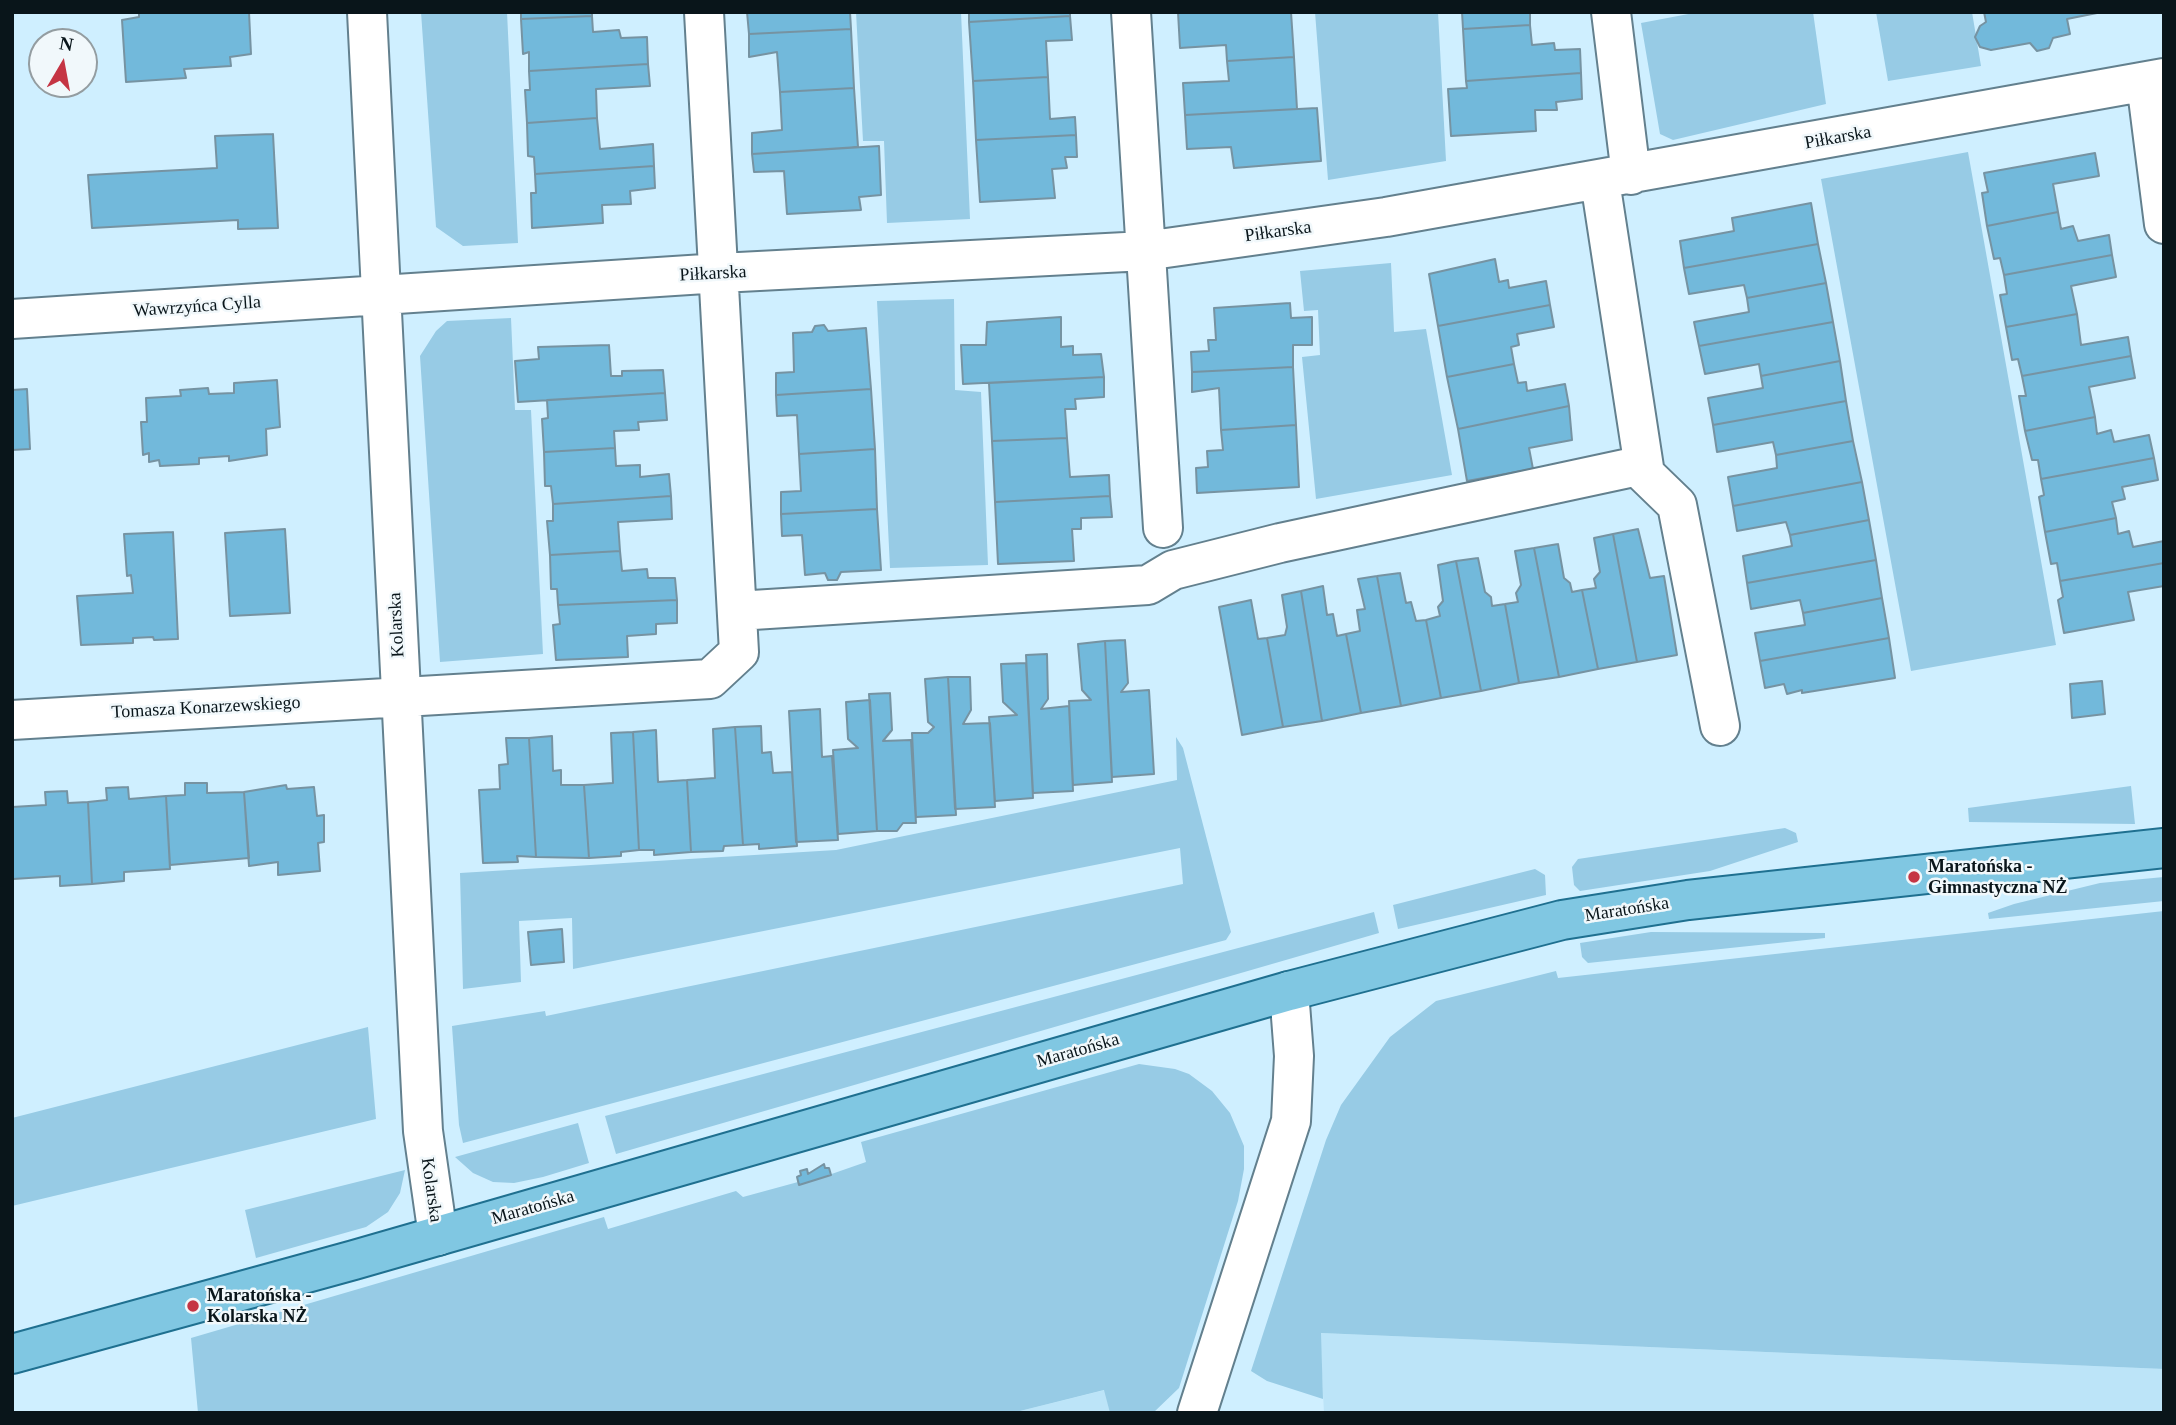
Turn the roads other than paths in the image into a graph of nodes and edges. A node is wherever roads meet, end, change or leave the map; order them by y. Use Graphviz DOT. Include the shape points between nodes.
graph roads {
  1 [pos="368,12"];
  2 [pos="704,12"];
  3 [pos="1131,12"];
  4 [pos="1611,12"];
  5 [pos="2155,80"];
  6 [pos="1615,178"];
  7 [pos="2164,224"];
  8 [pos="1145,251"];
  9 [pos="720,273"];
  10 [pos="382,295"];
  11 [pos="12,319"];
  12 [pos="1643,465"];
  13 [pos="1163,527"];
  14 [pos="737,611"];
  15 [pos="400,697"];
  16 [pos="12,720"];
  17 [pos="1720,726"];
  18 [pos="2164,848"];
  19 [pos="1289,991"];
  20 [pos="438,1236"];
  21 [pos="12,1354"];
  22 [pos="1197,1413"];
  1 -- 10 [label="street, Kolarska"];
  2 -- 9 [label="street, Tomasza Konarzewskiego"];
  3 -- 8 [label="street"];
  4 -- 6 [label="street"];
  5 -- 6 [label="street, Piłkarska"];
  5 -- 7 [label="street"];
  6 -- 8 [label="street, Piłkarska" via="1387,217"];
  6 -- 12 [label="street"];
  8 -- 9 [label="street, Piłkarska"];
  8 -- 13 [label="street"];
  9 -- 10 [label="street, Piłkarska"];
  9 -- 14 [label="street, Tomasza Konarzewskiego"];
  10 -- 11 [label="street, Wawrzyńca Cylla"];
  10 -- 15 [label="street, Kolarska"];
  12 -- 14 [label="street" via="1280,543 1172,570 1148,585"];
  12 -- 17 [label="street" via="1645,474 1677,505"];
  14 -- 15 [label="street, Tomasza Konarzewskiego" via="739,652 710,679"];
  15 -- 16 [label="street, Tomasza Konarzewskiego"];
  15 -- 20 [label="street, Kolarska" via="423,1131"];
  18 -- 19 [label="main road, Maratońska" via="1688,901 1562,920"];
  19 -- 20 [label="main road, Maratońska"];
  19 -- 22 [label="street" via="1294,1056 1291,1121"];
  20 -- 21 [label="main road, Maratońska"];
}
